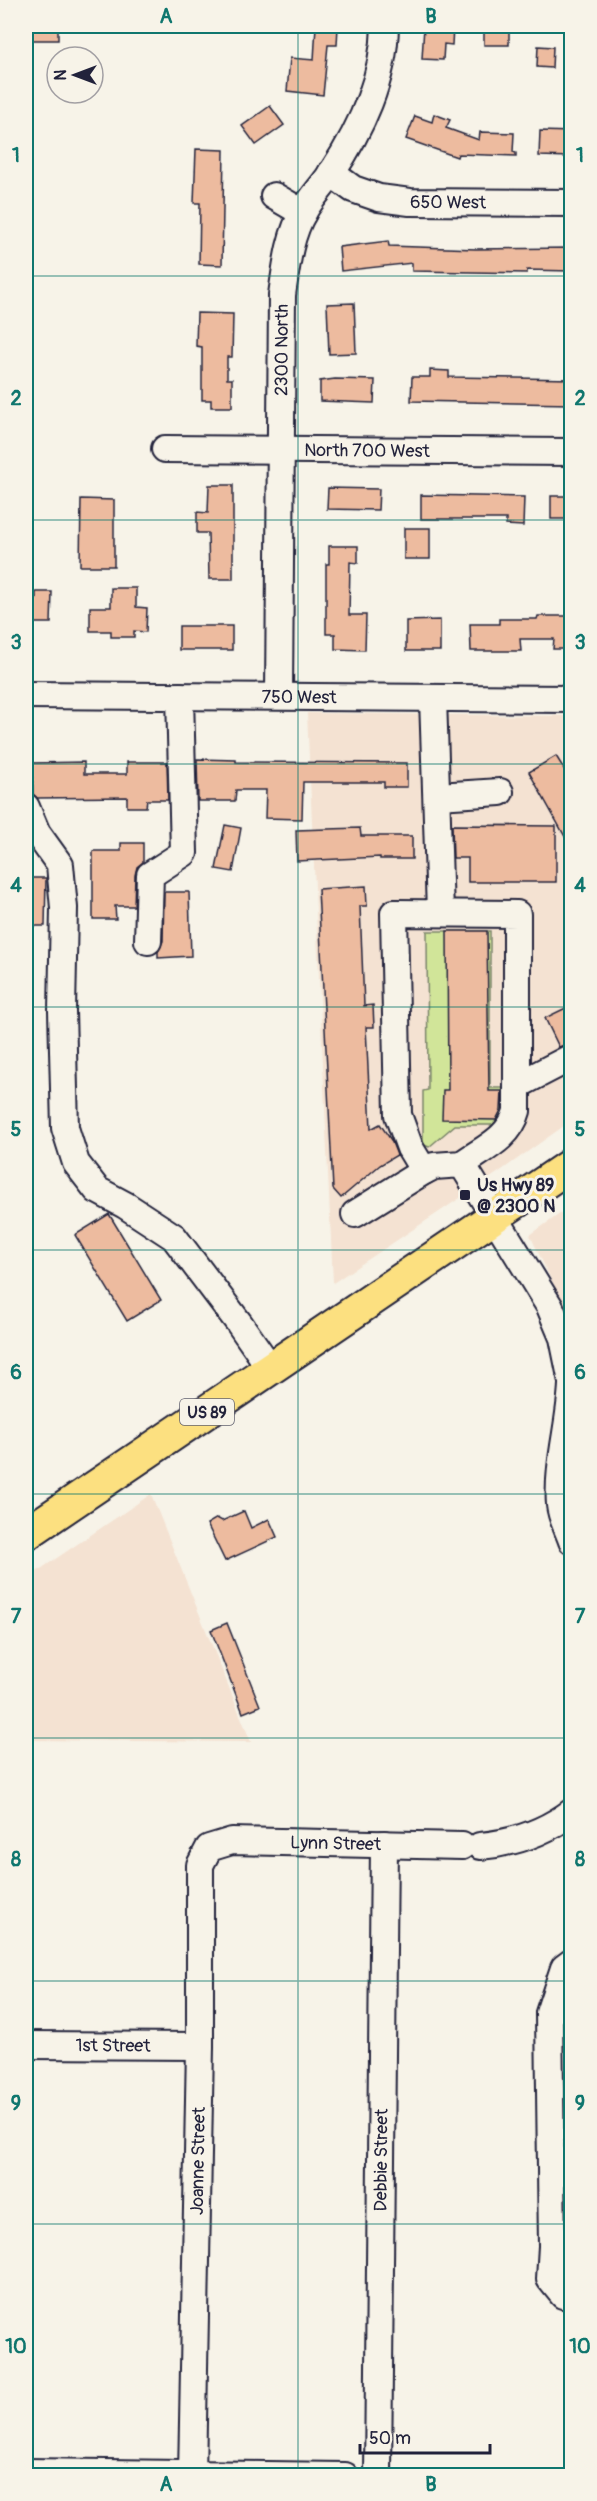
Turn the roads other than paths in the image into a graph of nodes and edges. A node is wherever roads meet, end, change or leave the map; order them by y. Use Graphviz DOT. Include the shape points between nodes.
graph roads {
  1 [pos="385,26"];
  2 [pos="331,173"];
  3 [pos="273,196"];
  4 [pos="572,203"];
  5 [pos="303,213"];
  6 [pos="165,449"];
  7 [pos="282,449"];
  8 [pos="572,452"];
  9 [pos="26,695"];
  10 [pos="180,696"];
  11 [pos="279,696"];
  12 [pos="434,698"];
  13 [pos="572,699"];
  14 [pos="500,792"];
  15 [pos="438,796"];
  16 [pos="26,807"];
  17 [pos="440,912"];
  18 [pos="148,941"];
  19 [pos="572,1057"];
  20 [pos="518,1085"];
  21 [pos="462,1164"];
  22 [pos="572,1164"];
  23 [pos="424,1171"];
  24 [pos="355,1214"];
  25 [pos="496,1216"];
  26 [pos="271,1369"];
  27 [pos="572,1383"];
  28 [pos="26,1534"];
  29 [pos="572,1540"];
  30 [pos="572,1812"];
  31 [pos="384,1845"];
  32 [pos="209,1848"];
  33 [pos="572,1962"];
  34 [pos="26,2045"];
  35 [pos="200,2046"];
  36 [pos="572,2296"];
  37 [pos="26,2472"];
  38 [pos="192,2475"];
  39 [pos="345,2475"];
  40 [pos="378,2475"];
  1 -- 2 [label="street, 2300 North" via="380,74 352,138"];
  2 -- 4 [label="street, 650 West" via="353,189 410,202"];
  2 -- 5 [label="street, 2300 North"];
  3 -- 5 [label="street"];
  5 -- 7 [label="street, 2300 North" via="288,254 282,296"];
  6 -- 7 [label="street, North 700 West"];
  7 -- 8 [label="street, North 700 West"];
  7 -- 11 [label="street, 2300 North"];
  9 -- 10 [label="street, 750 West"];
  10 -- 11 [label="street, 750 West"];
  10 -- 18 [label="street" via="184,853 150,875"];
  11 -- 12 [label="street, 750 West"];
  12 -- 13 [label="street, 750 West"];
  12 -- 15 [label="street"];
  14 -- 15 [label="street"];
  15 -- 17 [label="street"];
  16 -- 26 [label="street" via="37,833 60,865 64,908 65,1128 76,1163 97,1190 174,1237"];
  17 -- 20 [label="street" via="517,914"];
  17 -- 23 [label="street" via="394,913 398,1115 410,1148"];
  19 -- 20 [label="street"];
  20 -- 21 [label="street" via="514,1124 506,1134"];
  21 -- 23 [label="street" via="434,1166"];
  21 -- 25 [label="street"];
  22 -- 25 [label="main road, US 89"];
  23 -- 24 [label="street"];
  25 -- 26 [label="main road, US 89"];
  25 -- 27 [label="street" via="550,1307 563,1338"];
  26 -- 28 [label="main road, US 89"];
  27 -- 29 [label="street" via="560,1497"];
  30 -- 31 [label="street, Lynn Street" via="533,1835 507,1844"];
  31 -- 32 [label="street, Lynn Street" via="232,1841"];
  31 -- 40 [label="street, Debbie Street"];
  32 -- 35 [label="street, Joanne Street" via="200,1865"];
  33 -- 36 [label="street" via="564,1968 549,2013 550,2279 563,2295"];
  34 -- 35 [label="street, 1st Street"];
  35 -- 38 [label="street, Joanne Street"];
  37 -- 38 [label="street"];
  38 -- 39 [label="street"];
}
